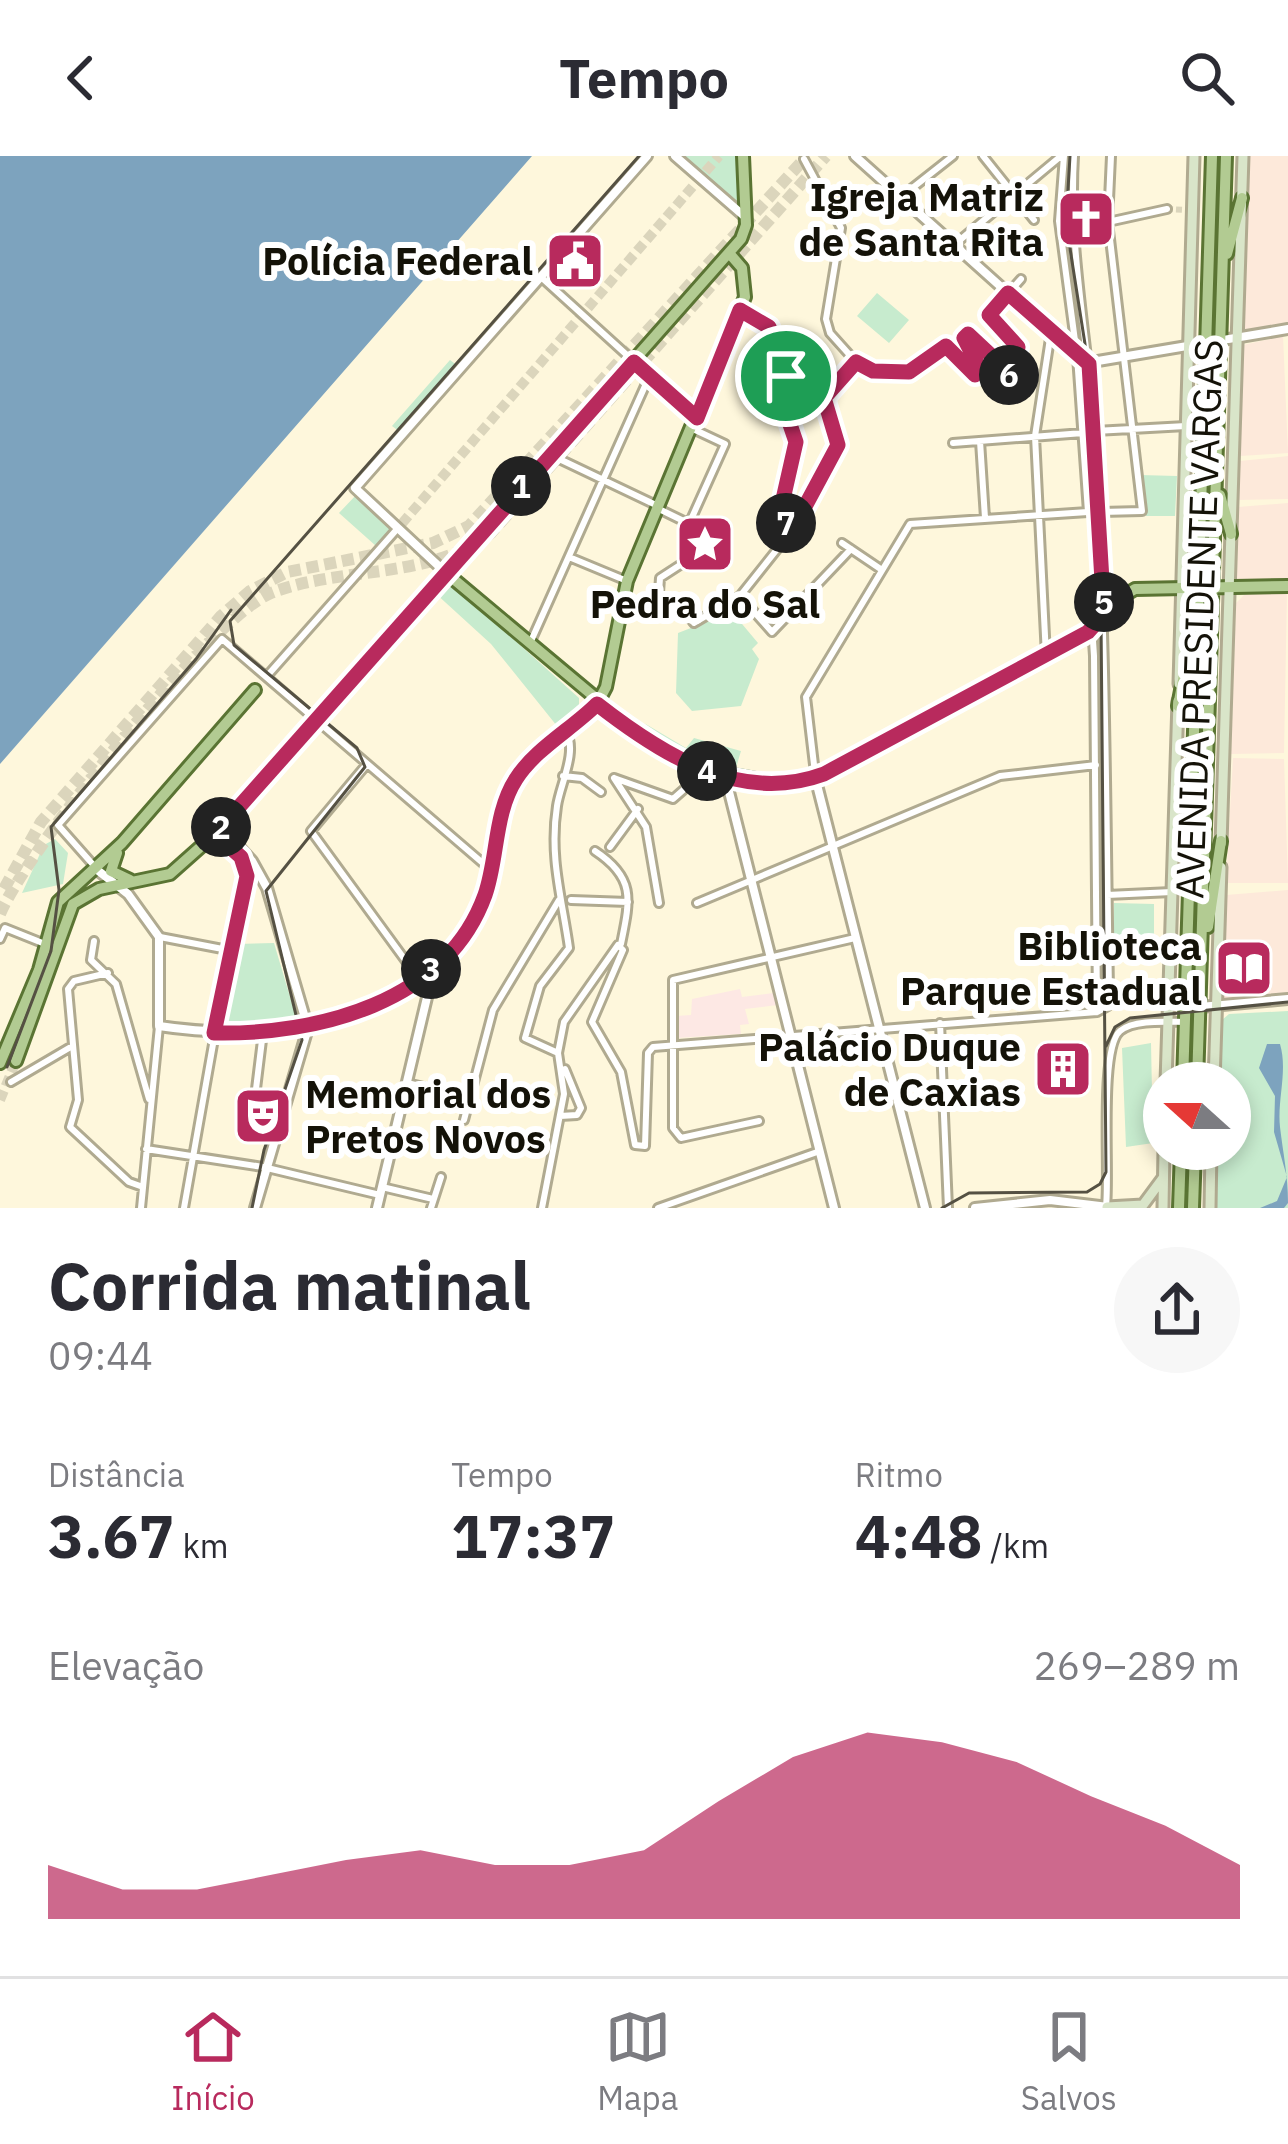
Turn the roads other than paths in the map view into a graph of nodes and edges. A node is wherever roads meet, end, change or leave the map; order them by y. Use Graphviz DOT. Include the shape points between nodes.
graph roads {
  1 [pos="647,156"];
  2 [pos="675,156"];
  3 [pos="743,156"];
  4 [pos="855,156"];
  5 [pos="953,156"];
  6 [pos="983,156"];
  7 [pos="1063,156"];
  8 [pos="1074,156"];
  9 [pos="1112,156"];
  10 [pos="1194,156"];
  11 [pos="1212,156"];
  12 [pos="1226,156"];
  13 [pos="1243,156"];
  14 [pos="803,159"];
  15 [pos="1014,195"];
  16 [pos="901,197"];
  17 [pos="1242,198"];
  18 [pos="1167,209"];
  19 [pos="746,217"];
  20 [pos="1034,220"];
  21 [pos="1108,222"];
  22 [pos="954,245"];
  23 [pos="729,253"];
  24 [pos="1222,268"];
  25 [pos="541,277"];
  26 [pos="1021,279"];
  27 [pos="1008,293"];
  28 [pos="740,310"];
  29 [pos="1288,329"];
  30 [pos="1051,332"];
  31 [pos="1074,333"];
  32 [pos="1237,339"];
  33 [pos="1063,342"];
  34 [pos="1220,342"];
  35 [pos="1205,344"];
  36 [pos="1189,346"];
  37 [pos="1125,357"];
  38 [pos="1083,360"];
  39 [pos="634,362"];
  40 [pos="856,362"];
  41 [pos="650,377"];
  42 [pos="695,424"];
  43 [pos="1186,426"];
  44 [pos="1133,428"];
  45 [pos="1095,431"];
  46 [pos="1083,433"];
  47 [pos="1034,436"];
  48 [pos="980,441"];
  49 [pos="953,443"];
  50 [pos="550,454"];
  51 [pos="1216,474"];
  52 [pos="604,480"];
  53 [pos="657,507"];
  54 [pos="1099,512"];
  55 [pos="1040,515"];
  56 [pos="985,518"];
  57 [pos="689,524"];
  58 [pos="794,527"];
  59 [pos="398,528"];
  60 [pos="700,529"];
  61 [pos="1231,534"];
  62 [pos="842,543"];
  63 [pos="850,549"];
  64 [pos="569,556"];
  65 [pos="680,565"];
  66 [pos="882,570"];
  67 [pos="445,572"];
  68 [pos="627,581"];
  69 [pos="1288,586"];
  70 [pos="1181,588"];
  71 [pos="1205,588"];
  72 [pos="1230,588"];
  73 [pos="740,596"];
  74 [pos="1198,612"];
  75 [pos="1102,618"];
  76 [pos="1082,635"];
  77 [pos="529,645"];
  78 [pos="1046,656"];
  79 [pos="266,676"];
  80 [pos="255,690"];
  81 [pos="597,704"];
  82 [pos="1178,706"];
  83 [pos="316,718"];
  84 [pos="566,732"];
  85 [pos="367,764"];
  86 [pos="1096,765"];
  87 [pos="706,770"];
  88 [pos="563,776"];
  89 [pos="725,776"];
  90 [pos="815,777"];
  91 [pos="601,792"];
  92 [pos="638,809"];
  93 [pos="218,830"];
  94 [pos="1221,841"];
  95 [pos="122,843"];
  96 [pos="834,845"];
  97 [pos="610,847"];
  98 [pos="596,851"];
  99 [pos="96,868"];
  100 [pos="491,871"];
  101 [pos="751,880"];
  102 [pos="139,881"];
  103 [pos="264,882"];
  104 [pos="118,886"];
  105 [pos="245,887"];
  106 [pos="1172,892"];
  107 [pos="1107,895"];
  108 [pos="560,899"];
  109 [pos="572,900"];
  110 [pos="628,902"];
  111 [pos="659,903"];
  112 [pos="697,903"];
  113 [pos="159,938"];
  114 [pos="855,938"];
  115 [pos="0,939"];
  116 [pos="94,941"];
  117 [pos="46,944"];
  118 [pos="621,944"];
  119 [pos="233,950"];
  120 [pos="1201,953"];
  121 [pos="770,956"];
  122 [pos="434,966"];
  123 [pos="108,973"];
  124 [pos="419,980"];
  125 [pos="1288,999"];
  126 [pos="1216,1006"];
  127 [pos="1199,1007"];
  128 [pos="1097,1012"];
  129 [pos="1168,1022"];
  130 [pos="1185,1022"];
  131 [pos="940,1023"];
  132 [pos="159,1026"];
  133 [pos="879,1027"];
  134 [pos="308,1028"];
  135 [pos="263,1032"];
  136 [pos="214,1033"];
  137 [pos="791,1034"];
  138 [pos="671,1044"];
  139 [pos="69,1048"];
  140 [pos="559,1057"];
  141 [pos="16,1061"];
  142 [pos="1167,1062"];
  143 [pos="1184,1062"];
  144 [pos="1198,1062"];
  145 [pos="1215,1062"];
  146 [pos="0,1063"];
  147 [pos="11,1082"];
  148 [pos="406,1083"];
  149 [pos="256,1089"];
  150 [pos="470,1098"];
  151 [pos="151,1102"];
  152 [pos="560,1115"];
  153 [pos="464,1120"];
  154 [pos="759,1121"];
  155 [pos="146,1149"];
  156 [pos="820,1151"];
  157 [pos="193,1155"];
  158 [pos="263,1167"];
  159 [pos="1163,1170"];
  160 [pos="1180,1170"];
  161 [pos="1194,1170"];
  162 [pos="1211,1170"];
  163 [pos="441,1177"];
  164 [pos="1163,1178"];
  165 [pos="143,1187"];
  166 [pos="381,1191"];
  167 [pos="432,1204"];
  168 [pos="1107,1207"];
  169 [pos="141,1208"];
  170 [pos="184,1208"];
  171 [pos="255,1208"];
  172 [pos="377,1208"];
  173 [pos="542,1208"];
  174 [pos="658,1208"];
  175 [pos="834,1208"];
  176 [pos="925,1208"];
  177 [pos="948,1208"];
  178 [pos="975,1208"];
  179 [pos="1162,1208"];
  180 [pos="1179,1208"];
  181 [pos="1193,1208"];
  182 [pos="1210,1208"];
  1 -- 25 [label="street"];
  2 -- 19 [label="street"];
  3 -- 19 [label="main road"];
  4 -- 16 [label="street"];
  5 -- 16 [label="street"];
  6 -- 15 [label="street"];
  7 -- 15 [label="street"];
  7 -- 31 [label="street" via="1059,221"];
  8 -- 38 [label="street" via="1069,211"];
  9 -- 21 [label="street"];
  10 -- 36 [label="main road, AVENIDA PRESIDENTE VARGAS"];
  11 -- 35 [label="main road, AVENIDA PRESIDENTE VARGAS"];
  12 -- 24 [label="main road, AVENIDA PRESIDENTE VARGAS"];
  13 -- 17 [label="main road, AVENIDA PRESIDENTE VARGAS"];
  14 -- 40 [label="street" via="840,223 826,319"];
  15 -- 20 [label="street"];
  15 -- 22 [label="street"];
  16 -- 22 [label="street"];
  17 -- 24 [label="main road"];
  17 -- 32 [label="main road, AVENIDA PRESIDENTE VARGAS"];
  18 -- 21 [label="street"];
  19 -- 23 [label="main road"];
  21 -- 37 [label="street"];
  22 -- 27 [label="street"];
  23 -- 28 [label="main road" via="745,278"];
  23 -- 39 [label="main road"];
  24 -- 34 [label="main road, AVENIDA PRESIDENTE VARGAS"];
  25 -- 39 [label="street"];
  25 -- 59 [label="street" via="355,488"];
  26 -- 27 [label="street"];
  27 -- 30 [label="street"];
  27 -- 40 [label="street" via="989,315 1018,347 1013,376 968,334 975,375 946,346 909,372"];
  28 -- 42 [label="main road"];
  28 -- 58 [label="street" via="769,327 786,372 782,401 796,442 779,517"];
  29 -- 32 [label="street"];
  30 -- 33 [label="street"];
  30 -- 47 [label="street"];
  31 -- 33 [label="street"];
  31 -- 38 [label="street"];
  32 -- 34 [label="street"];
  32 -- 61 [label="main road, AVENIDA PRESIDENTE VARGAS"];
  33 -- 38 [label="street"];
  34 -- 35 [label="street"];
  34 -- 51 [label="main road, AVENIDA PRESIDENTE VARGAS"];
  35 -- 36 [label="street"];
  35 -- 71 [label="main road, AVENIDA PRESIDENTE VARGAS"];
  36 -- 37 [label="street"];
  36 -- 43 [label="main road, AVENIDA PRESIDENTE VARGAS"];
  37 -- 38 [label="street"];
  37 -- 44 [label="street"];
  38 -- 45 [label="street"];
  38 -- 46 [label="street"];
  39 -- 41 [label="street"];
  39 -- 50 [label="main road"];
  40 -- 58 [label="street" via="823,404 838,445"];
  41 -- 42 [label="street"];
  41 -- 52 [label="street"];
  42 -- 53 [label="main road"];
  42 -- 57 [label="street" via="725,444"];
  43 -- 44 [label="street"];
  43 -- 70 [label="main road, AVENIDA PRESIDENTE VARGAS"];
  44 -- 45 [label="street"];
  44 -- 54 [label="street" via="1142,511"];
  45 -- 54 [label="street"];
  46 -- 47 [label="street"];
  46 -- 55 [label="street" via="1088,512"];
  47 -- 48 [label="street"];
  47 -- 55 [label="street"];
  48 -- 49 [label="street"];
  48 -- 56 [label="street"];
  50 -- 52 [label="street"];
  50 -- 67 [label="main road"];
  51 -- 61 [label="main road"];
  51 -- 71 [label="main road, AVENIDA PRESIDENTE VARGAS"];
  52 -- 53 [label="street"];
  52 -- 64 [label="street"];
  53 -- 57 [label="street"];
  53 -- 68 [label="main road"];
  54 -- 75 [label="street"];
  55 -- 56 [label="street"];
  55 -- 78 [label="street"];
  56 -- 66 [label="street" via="910,524"];
  57 -- 60 [label="street"];
  58 -- 73 [label="street"];
  59 -- 67 [label="street"];
  59 -- 79 [label="street"];
  61 -- 72 [label="main road, AVENIDA PRESIDENTE VARGAS"];
  62 -- 63 [label="street"];
  63 -- 66 [label="street"];
  63 -- 73 [label="street" via="772,632"];
  64 -- 68 [label="street"];
  64 -- 77 [label="street"];
  65 -- 73 [label="street" via="660,578 658,607 679,602 693,623"];
  66 -- 90 [label="street" via="806,697"];
  67 -- 77 [label="main road"];
  67 -- 83 [label="main road"];
  68 -- 81 [label="main road"];
  69 -- 72 [label="main road"];
  70 -- 71 [label="main road"];
  70 -- 75 [label="main road" via="1135,589"];
  70 -- 82 [label="main road, AVENIDA PRESIDENTE VARGAS"];
  71 -- 72 [label="main road"];
  71 -- 74 [label="main road, AVENIDA PRESIDENTE VARGAS"];
  71 -- 120 [label="main road, AVENIDA PRESIDENTE VARGAS"];
  72 -- 94 [label="main road, AVENIDA PRESIDENTE VARGAS"];
  74 -- 82 [label="main road"];
  74 -- 130 [label="main road, AVENIDA PRESIDENTE VARGAS"];
  75 -- 76 [label="main road"];
  75 -- 107 [label="street"];
  76 -- 78 [label="main road"];
  76 -- 86 [label="street" via="1094,646"];
  77 -- 81 [label="main road"];
  78 -- 90 [label="main road"];
  79 -- 83 [label="street"];
  79 -- 99 [label="street" via="222,639 58,828"];
  80 -- 95 [label="main road"];
  81 -- 84 [label="street"];
  81 -- 87 [label="main road" via="658,750"];
  82 -- 106 [label="main road, AVENIDA PRESIDENTE VARGAS"];
  83 -- 85 [label="street"];
  83 -- 93 [label="main road"];
  84 -- 88 [label="street" via="572,744"];
  84 -- 100 [label="street" via="514,782"];
  85 -- 100 [label="street"];
  85 -- 124 [label="street" via="312,831"];
  86 -- 96 [label="street" via="1012,772"];
  86 -- 128 [label="street"];
  87 -- 89 [label="main road"];
  87 -- 92 [label="street" via="674,800 614,778"];
  88 -- 91 [label="street"];
  88 -- 108 [label="street" via="553,849"];
  89 -- 90 [label="main road"];
  89 -- 101 [label="street"];
  90 -- 96 [label="street"];
  92 -- 97 [label="street"];
  92 -- 111 [label="street"];
  93 -- 102 [label="main road" via="184,866"];
  93 -- 103 [label="street"];
  93 -- 105 [label="street" via="244,862"];
  94 -- 120 [label="main road"];
  94 -- 126 [label="main road, AVENIDA PRESIDENTE VARGAS"];
  95 -- 99 [label="main road"];
  95 -- 102 [label="main road" via="110,869"];
  96 -- 101 [label="street"];
  96 -- 114 [label="street"];
  98 -- 110 [label="street" via="625,876"];
  99 -- 104 [label="street"];
  99 -- 117 [label="main road" via="58,902"];
  100 -- 122 [label="street" via="467,930"];
  101 -- 112 [label="street"];
  101 -- 121 [label="street"];
  102 -- 104 [label="main road"];
  103 -- 105 [label="street"];
  103 -- 134 [label="street"];
  104 -- 113 [label="street"];
  104 -- 141 [label="main road" via="86,893 68,910"];
  105 -- 119 [label="street"];
  106 -- 107 [label="street"];
  106 -- 129 [label="main road, AVENIDA PRESIDENTE VARGAS"];
  107 -- 128 [label="street" via="1109,1002"];
  108 -- 140 [label="street" via="568,948 540,986 525,1038"];
  108 -- 150 [label="street" via="497,1000"];
  109 -- 110 [label="street"];
  110 -- 118 [label="street"];
  113 -- 119 [label="street"];
  113 -- 132 [label="street"];
  114 -- 121 [label="street"];
  114 -- 133 [label="street"];
  115 -- 117 [label="street" via="5,928"];
  116 -- 123 [label="street" via="93,963"];
  117 -- 146 [label="main road"];
  118 -- 138 [label="street" via="592,1022 623,1078 632,1142 645,1146 650,1049"];
  118 -- 140 [label="street" via="568,1012"];
  119 -- 136 [label="street"];
  120 -- 127 [label="main road, AVENIDA PRESIDENTE VARGAS"];
  121 -- 137 [label="street"];
  121 -- 138 [label="street" via="675,978"];
  122 -- 124 [label="street"];
  122 -- 148 [label="street"];
  123 -- 139 [label="street" via="70,984"];
  123 -- 151 [label="street"];
  124 -- 134 [label="street"];
  125 -- 126 [label="street"];
  126 -- 127 [label="street"];
  126 -- 145 [label="main road, AVENIDA PRESIDENTE VARGAS"];
  127 -- 144 [label="main road, AVENIDA PRESIDENTE VARGAS"];
  128 -- 131 [label="street"];
  129 -- 130 [label="street"];
  129 -- 142 [label="main road, AVENIDA PRESIDENTE VARGAS"];
  129 -- 168 [label="street" via="1125,1028 1116,1038"];
  130 -- 143 [label="main road, AVENIDA PRESIDENTE VARGAS"];
  131 -- 133 [label="street"];
  131 -- 177 [label="street"];
  132 -- 136 [label="street"];
  132 -- 151 [label="street"];
  133 -- 137 [label="street"];
  133 -- 176 [label="street"];
  134 -- 135 [label="street"];
  134 -- 158 [label="street"];
  135 -- 136 [label="street"];
  135 -- 149 [label="street"];
  136 -- 157 [label="street"];
  137 -- 138 [label="street"];
  137 -- 156 [label="street"];
  138 -- 154 [label="street" via="673,1128 681,1138"];
  139 -- 147 [label="street"];
  139 -- 165 [label="street" via="78,1100 73,1133"];
  140 -- 152 [label="street"];
  140 -- 152 [label="street" via="581,1108"];
  148 -- 150 [label="street"];
  148 -- 166 [label="street"];
  150 -- 153 [label="street"];
  151 -- 155 [label="street"];
  152 -- 173 [label="street"];
  155 -- 157 [label="street"];
  155 -- 165 [label="street"];
  156 -- 174 [label="street"];
  156 -- 175 [label="street"];
  157 -- 158 [label="street"];
  157 -- 170 [label="street"];
  158 -- 166 [label="street"];
  158 -- 171 [label="street"];
  159 -- 164 [label="main road"];
  160 -- 180 [label="main road"];
  161 -- 181 [label="main road"];
  162 -- 182 [label="main road"];
  163 -- 167 [label="street"];
  164 -- 168 [label="main road" via="1143,1204"];
  164 -- 179 [label="main road"];
  165 -- 169 [label="street"];
  166 -- 167 [label="street"];
  166 -- 172 [label="street"];
  168 -- 178 [label="street" via="1050,1200"];
}
